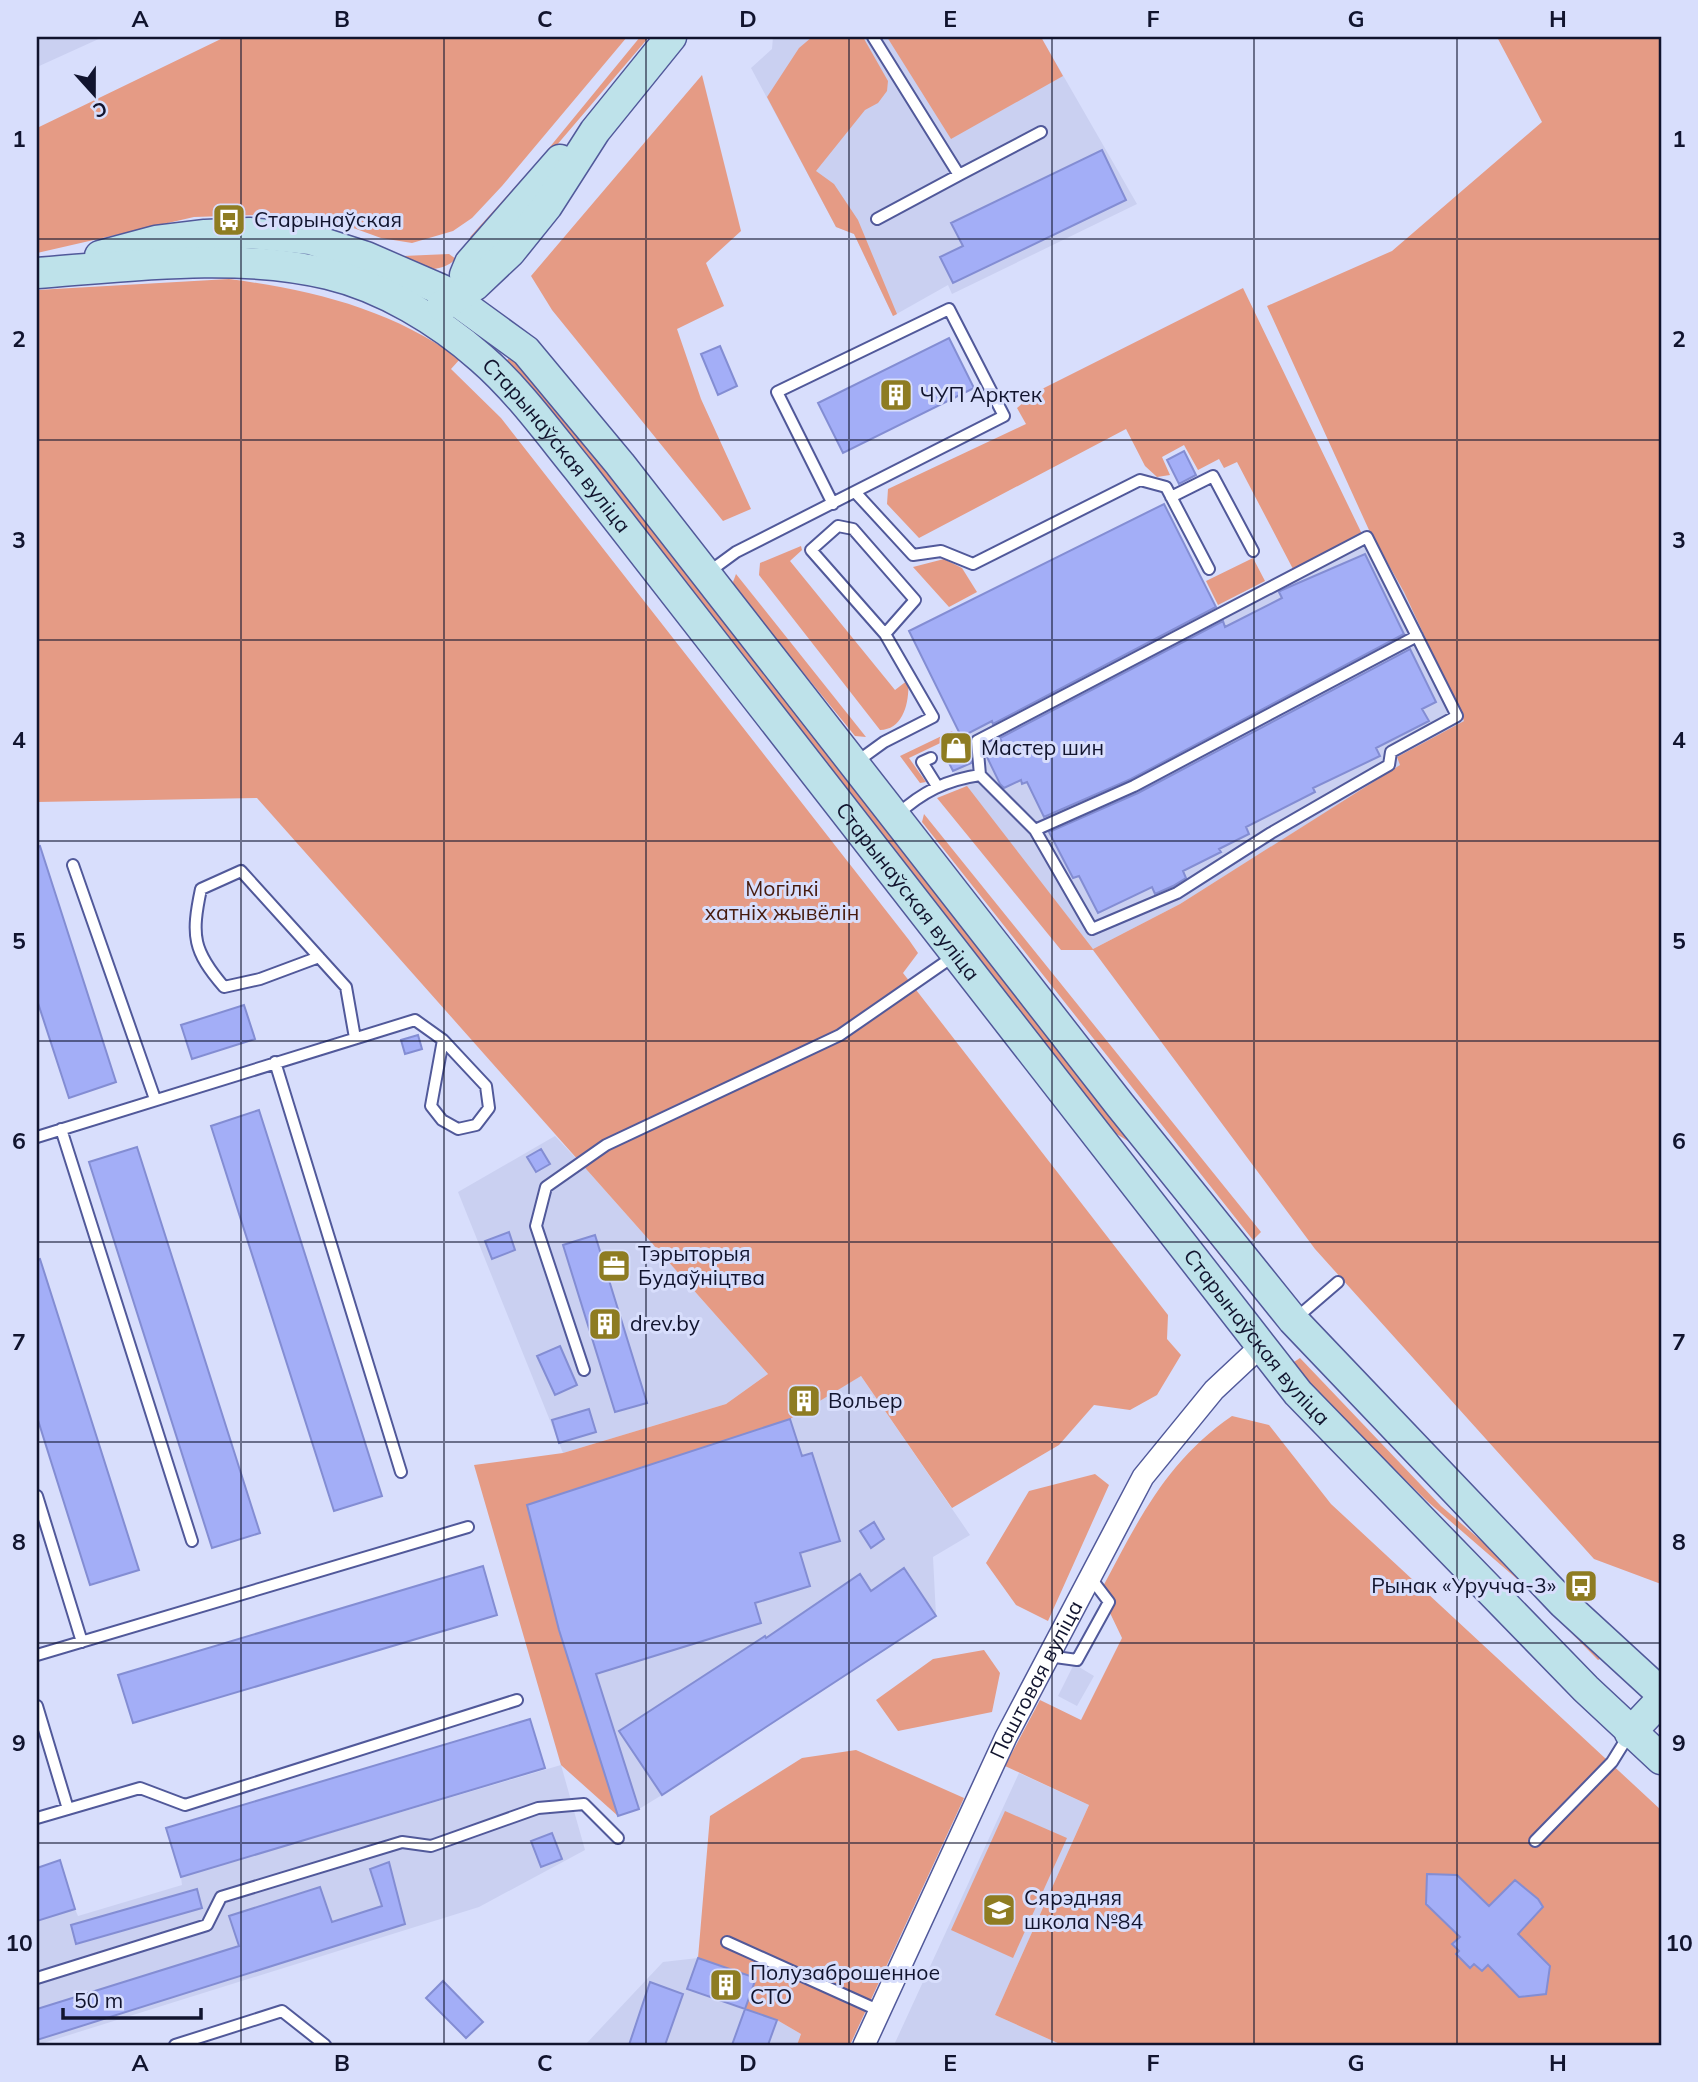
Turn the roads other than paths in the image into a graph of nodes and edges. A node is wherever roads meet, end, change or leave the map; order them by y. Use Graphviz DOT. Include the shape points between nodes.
graph roads {
  1 [pos="671,37"];
  2 [pos="873,37"];
  3 [pos="596,131"];
  4 [pos="1041,132"];
  5 [pos="959,175"];
  6 [pos="877,219"];
  7 [pos="510,252"];
  8 [pos="470,263"];
  9 [pos="37,273"];
  10 [pos="407,274"];
  11 [pos="458,299"];
  12 [pos="403,304"];
  13 [pos="464,345"];
  14 [pos="526,351"];
  15 [pos="855,492"];
  16 [pos="1171,497"];
  17 [pos="833,504"];
  18 [pos="1253,551"];
  19 [pos="1209,569"];
  20 [pos="704,575"];
  21 [pos="885,634"];
  22 [pos="1418,636"];
  23 [pos="931,758"];
  24 [pos="853,764"];
  25 [pos="981,775"];
  26 [pos="937,786"];
  27 [pos="894,817"];
  28 [pos="1035,830"];
  29 [pos="73,865"];
  30 [pos="954,956"];
  31 [pos="320,957"];
  32 [pos="355,1038"];
  33 [pos="443,1040"];
  34 [pos="275,1062"];
  35 [pos="155,1099"];
  36 [pos="61,1129"];
  37 [pos="37,1137"];
  38 [pos="1338,1282"];
  39 [pos="1293,1320"];
  40 [pos="1261,1346"];
  41 [pos="584,1370"];
  42 [pos="401,1472"];
  43 [pos="37,1496"];
  44 [pos="468,1527"];
  45 [pos="192,1541"];
  46 [pos="82,1642"];
  47 [pos="37,1655"];
  48 [pos="1661,1693"];
  49 [pos="517,1700"];
  50 [pos="1661,1700"];
  51 [pos="37,1706"];
  52 [pos="1630,1733"];
  53 [pos="1661,1759"];
  54 [pos="68,1809"];
  55 [pos="37,1818"];
  56 [pos="618,1838"];
  57 [pos="1535,1841"];
  58 [pos="727,1942"];
  59 [pos="37,1978"];
  60 [pos="880,2011"];
  61 [pos="175,2045"];
  62 [pos="325,2045"];
  63 [pos="864,2045"];
  1 -- 3 [label="main road"];
  2 -- 5 [label="lane"];
  3 -- 7 [label="main road"];
  3 -- 8 [label="main road" via="550,168"];
  4 -- 5 [label="lane"];
  5 -- 6 [label="lane"];
  7 -- 11 [label="main road"];
  7 -- 14 [label="main road" via="497,279 495,299"];
  8 -- 10 [label="main road" via="444,272"];
  8 -- 11 [label="main road"];
  9 -- 10 [label="main road, Старынаўская вуліца" via="156,241 230,233 310,239"];
  9 -- 12 [label="main road, Старынаўская вуліца" via="277,265 331,274"];
  10 -- 11 [label="main road, Старынаўская вуліца"];
  11 -- 12 [label="main road" via="430,308"];
  11 -- 13 [label="main road" via="456,320"];
  11 -- 14 [label="main road, Старынаўская вуліца"];
  12 -- 13 [label="main road, Старынаўская вуліца"];
  13 -- 30 [label="main road, Старынаўская вуліца" via="496,372 570,459"];
  14 -- 20 [label="main road, Старынаўская вуліца"];
  15 -- 16 [label="lane" via="913,555 941,551 974,564 1140,480 1167,487"];
  15 -- 17 [label="lane"];
  15 -- 17 [label="lane" via="1004,416 950,309 777,392"];
  16 -- 18 [label="lane" via="1213,476"];
  16 -- 19 [label="lane"];
  17 -- 20 [label="lane" via="736,552"];
  20 -- 24 [label="main road, Старынаўская вуліца"];
  21 -- 21 [label="lane" via="811,550 838,526 853,529 915,600"];
  21 -- 24 [label="lane" via="933,717"];
  22 -- 25 [label="lane" via="1367,537 977,741"];
  22 -- 28 [label="lane" via="1133,786"];
  22 -- 28 [label="lane" via="1457,716 1391,752 1389,765 1177,893 1092,929"];
  23 -- 26 [label="lane" via="922,762"];
  24 -- 27 [label="main road, Старынаўская вуліца"];
  25 -- 26 [label="lane"];
  25 -- 28 [label="lane"];
  26 -- 27 [label="lane"];
  27 -- 39 [label="main road, Старынаўская вуліца"];
  29 -- 35 [label="lane"];
  30 -- 40 [label="main road, Старынаўская вуліца"];
  30 -- 41 [label="lane" via="840,1035 606,1145 546,1187 536,1226"];
  31 -- 31 [label="lane" via="241,871 201,889 193,926 203,963 224,988"];
  31 -- 32 [label="lane" via="346,986"];
  32 -- 33 [label="lane" via="415,1020"];
  32 -- 34 [label="lane"];
  33 -- 33 [label="lane" via="431,1106 442,1120 458,1129 476,1125 489,1108 486,1086"];
  34 -- 35 [label="lane"];
  34 -- 42 [label="lane"];
  35 -- 36 [label="lane"];
  36 -- 37 [label="lane"];
  36 -- 45 [label="lane"];
  38 -- 39 [label="lane"];
  39 -- 40 [label="main road"];
  39 -- 48 [label="main road, Старынаўская вуліца" via="1563,1603"];
  40 -- 52 [label="main road, Старынаўская вуліца" via="1298,1393"];
  40 -- 60 [label="street, Паштовая вуліца" via="1214,1390 1143,1476 1006,1737"];
  43 -- 46 [label="lane"];
  44 -- 46 [label="lane"];
  46 -- 47 [label="lane"];
  49 -- 54 [label="lane" via="185,1805 140,1788"];
  50 -- 52 [label="main road"];
  51 -- 54 [label="lane"];
  52 -- 53 [label="main road, Старынаўская вуліца"];
  52 -- 57 [label="lane" via="1612,1762"];
  54 -- 55 [label="lane"];
  56 -- 59 [label="lane" via="584,1804 538,1808 431,1846 402,1842 221,1897 207,1925"];
  58 -- 60 [label="lane"];
  60 -- 63 [label="street, Паштовая вуліца"];
  61 -- 62 [label="lane" via="282,2011"];
}
